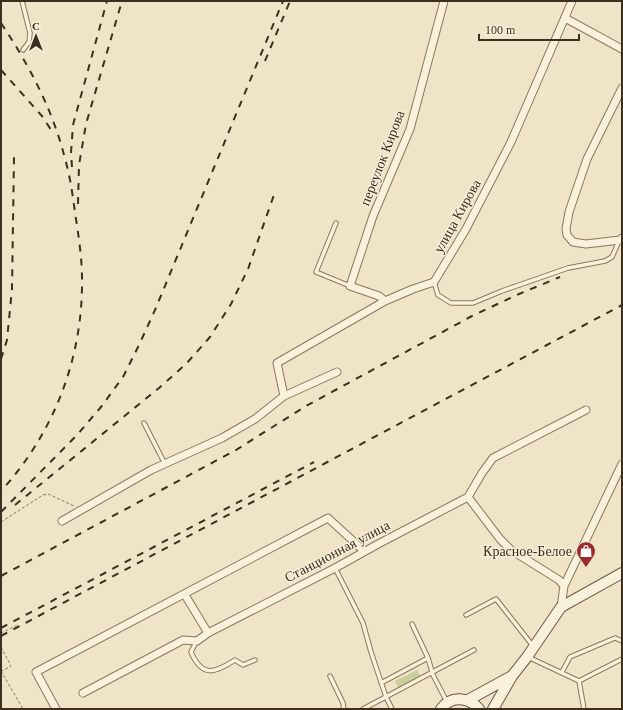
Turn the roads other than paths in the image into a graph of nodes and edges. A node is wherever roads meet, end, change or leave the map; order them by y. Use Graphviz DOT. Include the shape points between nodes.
graph roads {
  1 [pos="22,1"];
  2 [pos="444,1"];
  3 [pos="572,1"];
  4 [pos="565,18"];
  5 [pos="622,49"];
  6 [pos="23,50"];
  7 [pos="622,88"];
  8 [pos="336,223"];
  9 [pos="621,239"];
  10 [pos="434,282"];
  11 [pos="350,286"];
  12 [pos="386,301"];
  13 [pos="338,372"];
  14 [pos="284,396"];
  15 [pos="586,410"];
  16 [pos="144,424"];
  17 [pos="165,464"];
  18 [pos="622,464"];
  19 [pos="468,496"];
  20 [pos="62,521"];
  21 [pos="364,551"];
  22 [pos="334,568"];
  23 [pos="622,573"];
  24 [pos="564,586"];
  25 [pos="185,594"];
  26 [pos="561,607"];
  27 [pos="466,615"];
  28 [pos="412,624"];
  29 [pos="208,633"];
  30 [pos="197,641"];
  31 [pos="622,641"];
  32 [pos="534,646"];
  33 [pos="474,650"];
  34 [pos="527,657"];
  35 [pos="428,658"];
  36 [pos="622,659"];
  37 [pos="255,660"];
  38 [pos="562,672"];
  39 [pos="432,673"];
  40 [pos="330,676"];
  41 [pos="512,676"];
  42 [pos="579,681"];
  43 [pos="381,683"];
  44 [pos="83,692"];
  45 [pos="386,697"];
  46 [pos="468,700"];
  47 [pos="444,706"];
  48 [pos="56,709"];
  49 [pos="344,709"];
  50 [pos="363,709"];
  51 [pos="392,709"];
  52 [pos="479,709"];
  53 [pos="493,709"];
  54 [pos="584,709"];
  1 -- 6 [label="lane" via="30,33 29,42"];
  2 -- 11 [label="street, переулок Кирова" via="410,129 373,216"];
  3 -- 4 [label="street, улица Кирова"];
  4 -- 5 [label="street"];
  4 -- 10 [label="street, улица Кирова" via="511,142 466,229"];
  7 -- 9 [label="street" via="587,159 569,212 566,229 572,242 586,244"];
  8 -- 11 [label="lane" via="316,272"];
  9 -- 10 [label="lane" via="612,257 605,261 568,268 473,303 451,303 438,295"];
  10 -- 12 [label="street"];
  11 -- 12 [label="street"];
  12 -- 14 [label="street" via="278,363"];
  13 -- 14 [label="street"];
  14 -- 17 [label="street" via="255,419 222,438"];
  15 -- 19 [label="street, Станционная улица" via="493,458"];
  16 -- 17 [label="lane"];
  17 -- 20 [label="street"];
  18 -- 24 [label="street"];
  19 -- 21 [label="street, Станционная улица"];
  19 -- 24 [label="street" via="511,550 559,580"];
  21 -- 22 [label="street, Станционная улица"];
  21 -- 25 [label="street" via="328,518"];
  22 -- 29 [label="street, Станционная улица"];
  22 -- 43 [label="lane" via="363,623"];
  23 -- 26 [label="street"];
  24 -- 26 [label="street"];
  25 -- 29 [label="street"];
  25 -- 48 [label="street" via="36,672"];
  26 -- 32 [label="street"];
  27 -- 32 [label="lane" via="496,598"];
  28 -- 35 [label="lane"];
  29 -- 30 [label="street, Станционная улица"];
  30 -- 37 [label="lane" via="191,652 196,663 206,671 221,669 235,660 243,665"];
  30 -- 44 [label="street" via="183,640"];
  31 -- 38 [label="lane" via="615,638 570,657"];
  32 -- 34 [label="street"];
  33 -- 39 [label="lane"];
  34 -- 38 [label="lane"];
  34 -- 41 [label="street"];
  35 -- 39 [label="lane"];
  35 -- 43 [label="lane"];
  36 -- 42 [label="lane"];
  38 -- 42 [label="lane"];
  39 -- 45 [label="lane"];
  39 -- 47 [label="lane"];
  40 -- 49 [label="lane" via="344,703"];
  41 -- 46 [label="street"];
  41 -- 53 [label="street"];
  42 -- 54 [label="lane"];
  43 -- 45 [label="lane"];
  45 -- 50 [label="lane"];
  45 -- 51 [label="lane"];
  46 -- 47 [label="street" via="454,700"];
  46 -- 52 [label="street"];
}
